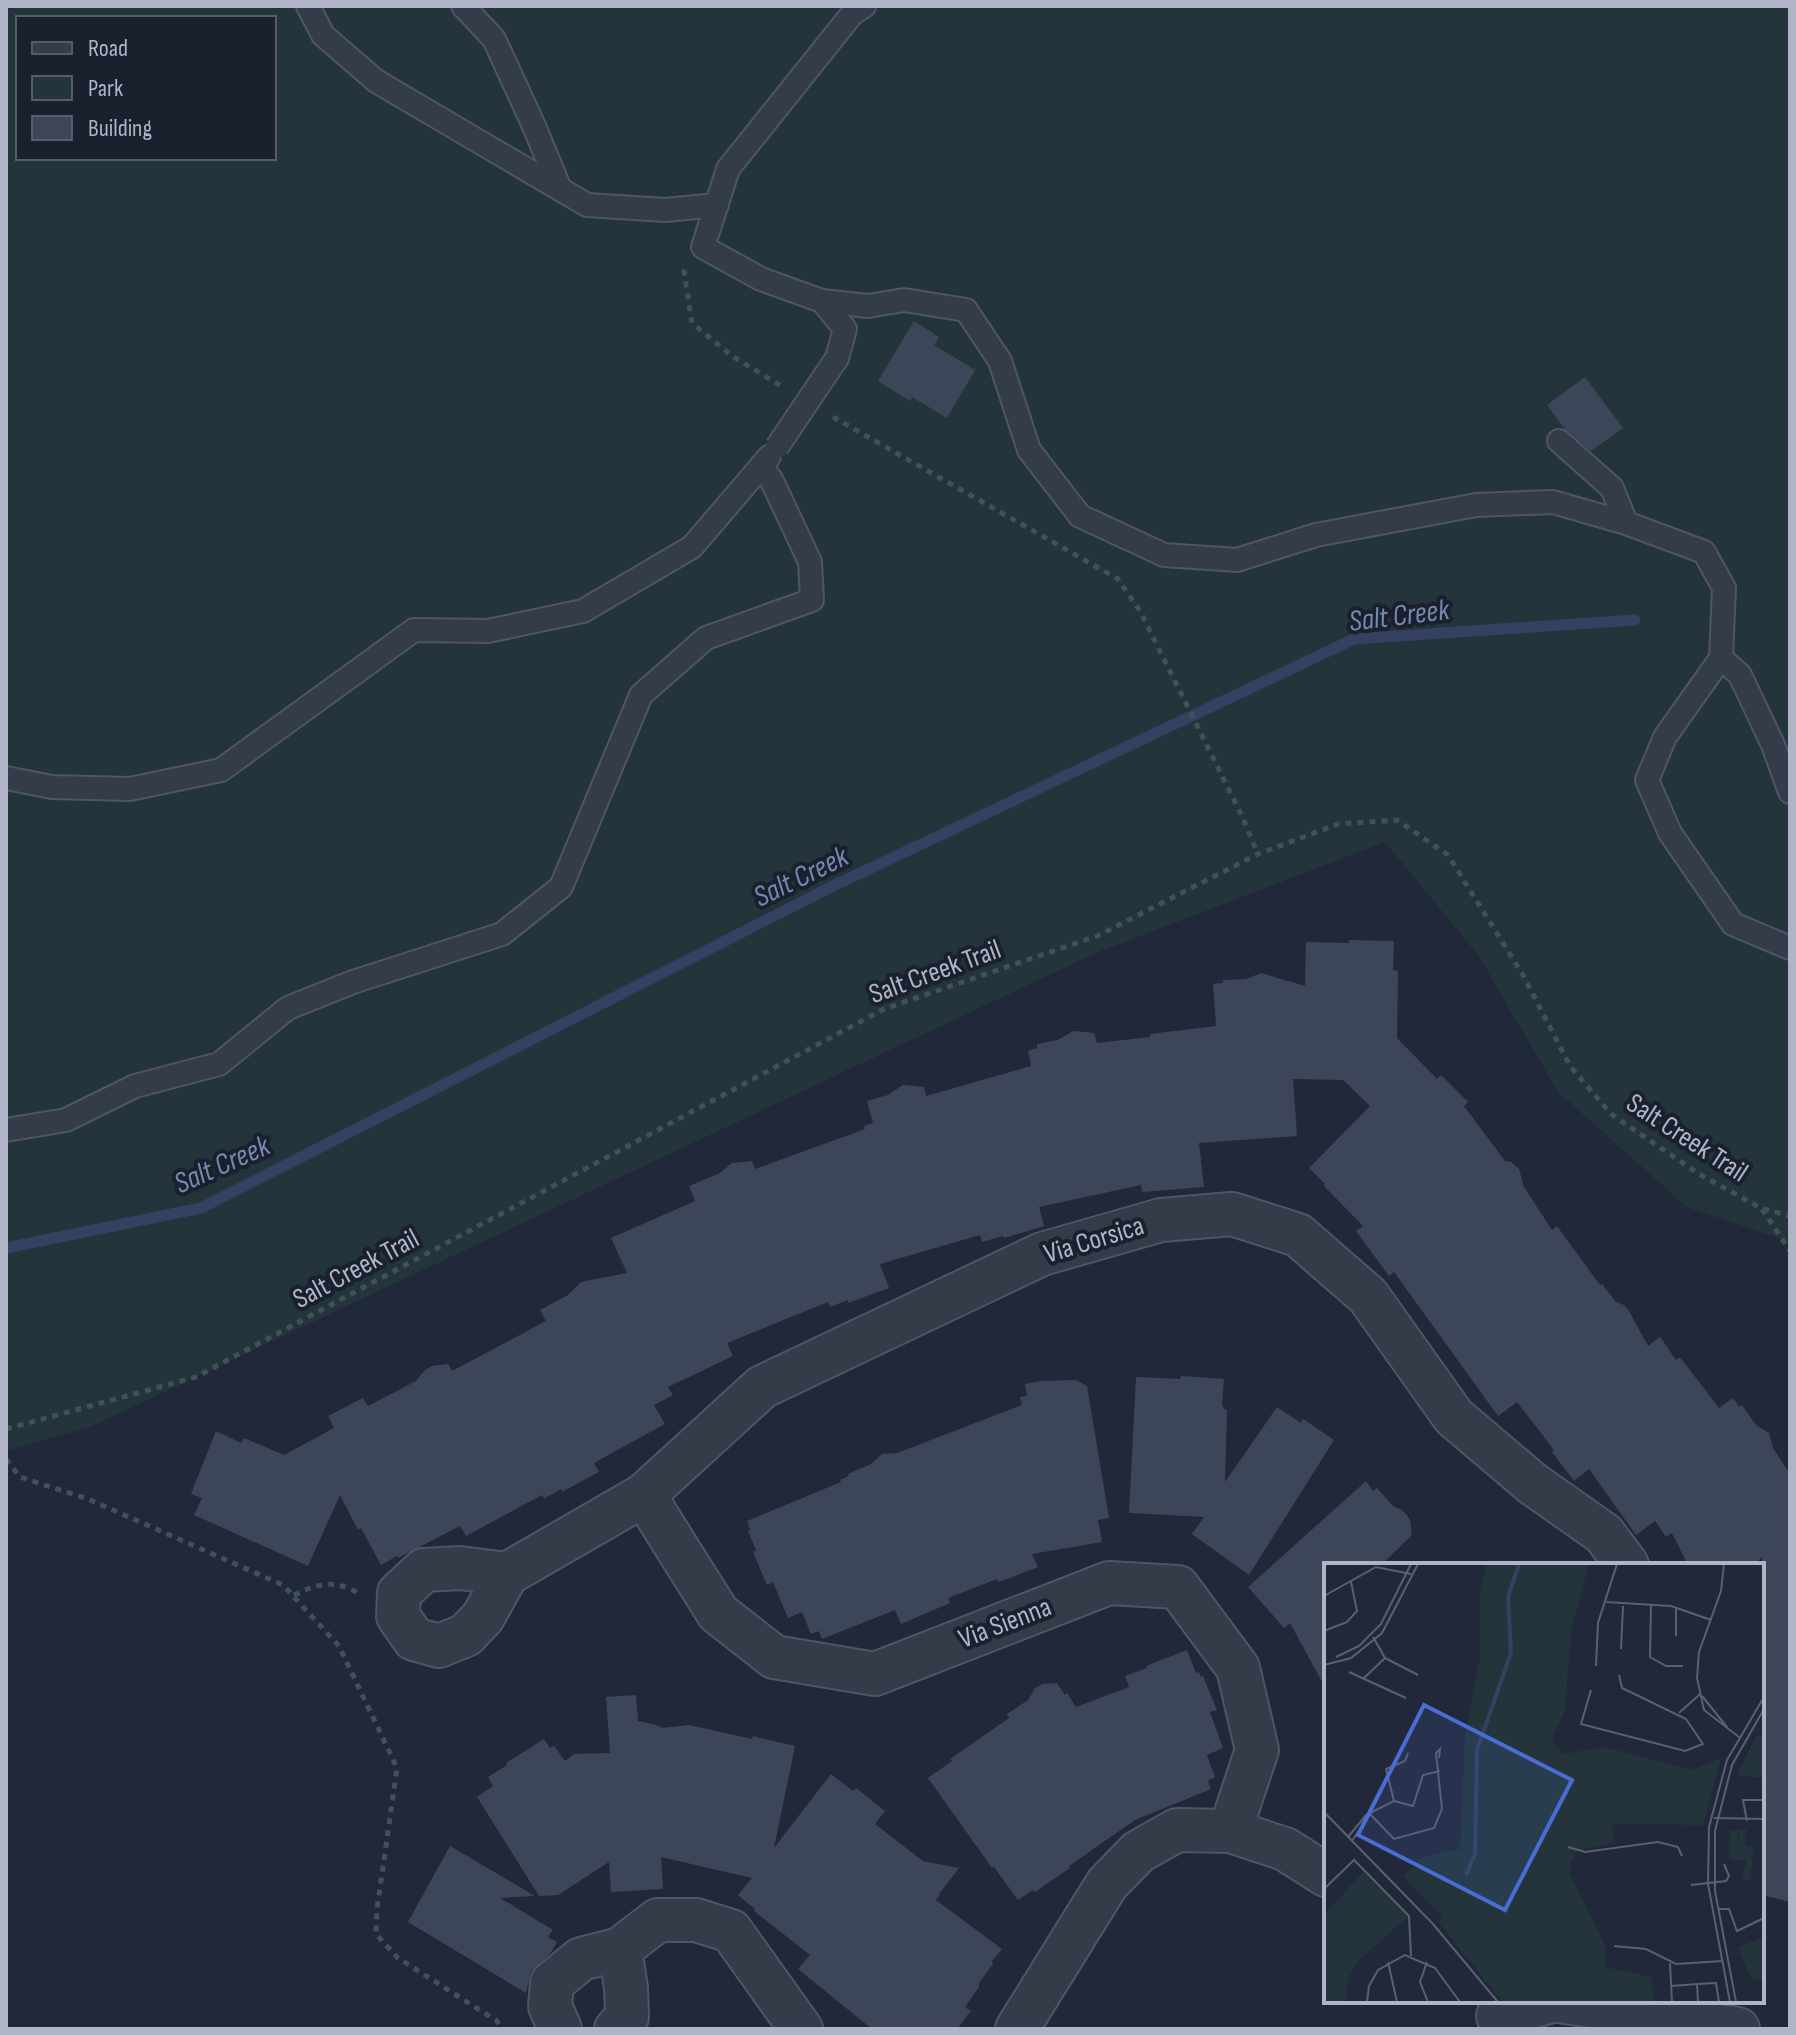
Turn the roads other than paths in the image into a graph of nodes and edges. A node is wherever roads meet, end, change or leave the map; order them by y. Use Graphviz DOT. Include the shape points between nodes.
graph roads {
  1 [pos="308,6"];
  2 [pos="463,6"];
  3 [pos="853,9"];
  4 [pos="560,189"];
  5 [pos="717,205"];
  6 [pos="822,301"];
  7 [pos="1559,441"];
  8 [pos="761,466"];
  9 [pos="1626,523"];
  10 [pos="1721,658"];
  11 [pos="6,778"];
  12 [pos="1790,792"];
  13 [pos="1790,948"];
  14 [pos="6,1130"];
  15 [pos="644,1495"];
  16 [pos="1626,1563"];
  17 [pos="507,1574"];
  18 [pos="1230,1831"];
  19 [pos="1324,1874"];
  20 [pos="620,1949"];
  21 [pos="1542,2003"];
  22 [pos="1572,2003"];
  23 [pos="1498,2012"];
  24 [pos="560,2029"];
  25 [pos="616,2029"];
  26 [pos="801,2029"];
  27 [pos="1017,2029"];
  28 [pos="1738,2029"];
  1 -- 4 [label="lane" via="323,35 376,81"];
  2 -- 4 [label="lane" via="494,39"];
  3 -- 5 [label="lane" via="728,169"];
  4 -- 5 [label="lane" via="587,205 665,210"];
  5 -- 6 [label="lane" via="703,247 761,279"];
  6 -- 8 [label="lane, bridge" via="845,329 837,358"];
  6 -- 9 [label="lane" via="868,306 904,300 966,310 1000,361 1029,450 1080,516 1164,555 1237,560 1316,535 1476,505 1553,502"];
  7 -- 9 [label="lane" via="1612,488"];
  8 -- 11 [label="lane" via="692,547 583,611 488,631 414,630 221,770 130,789 52,787"];
  8 -- 14 [label="lane" via="810,562 812,600 706,638 641,695 561,887 502,934 288,1008 219,1064 135,1086 66,1120"];
  9 -- 10 [label="lane" via="1704,552 1724,588"];
  10 -- 12 [label="lane" via="1740,675"];
  10 -- 13 [label="lane" via="1665,737 1647,780 1670,833 1733,924"];
  15 -- 16 [label="street, Via Corsica" via="762,1387 1042,1254 1161,1220 1232,1214 1298,1235 1368,1296 1454,1417 1533,1484 1604,1534"];
  15 -- 17 [label="street, Via Corsica"];
  15 -- 18 [label="street, Via Sienna" via="718,1613 774,1657 875,1674 1109,1583 1178,1587 1238,1668 1257,1750"];
  17 -- 17 [label="street" via="424,1570 399,1593 398,1616 414,1639 439,1646 466,1635 483,1617"];
  18 -- 19 [label="street" via="1285,1849"];
  18 -- 27 [label="street" via="1177,1830 1138,1852 1107,1884"];
  20 -- 24 [label="street" via="581,1959 552,1983 550,2006"];
  20 -- 25 [label="street" via="627,2017"];
  20 -- 26 [label="street" via="658,1920 696,1920 731,1931"];
  21 -- 23 [label="street"];
  22 -- 28 [label="street"];
}
